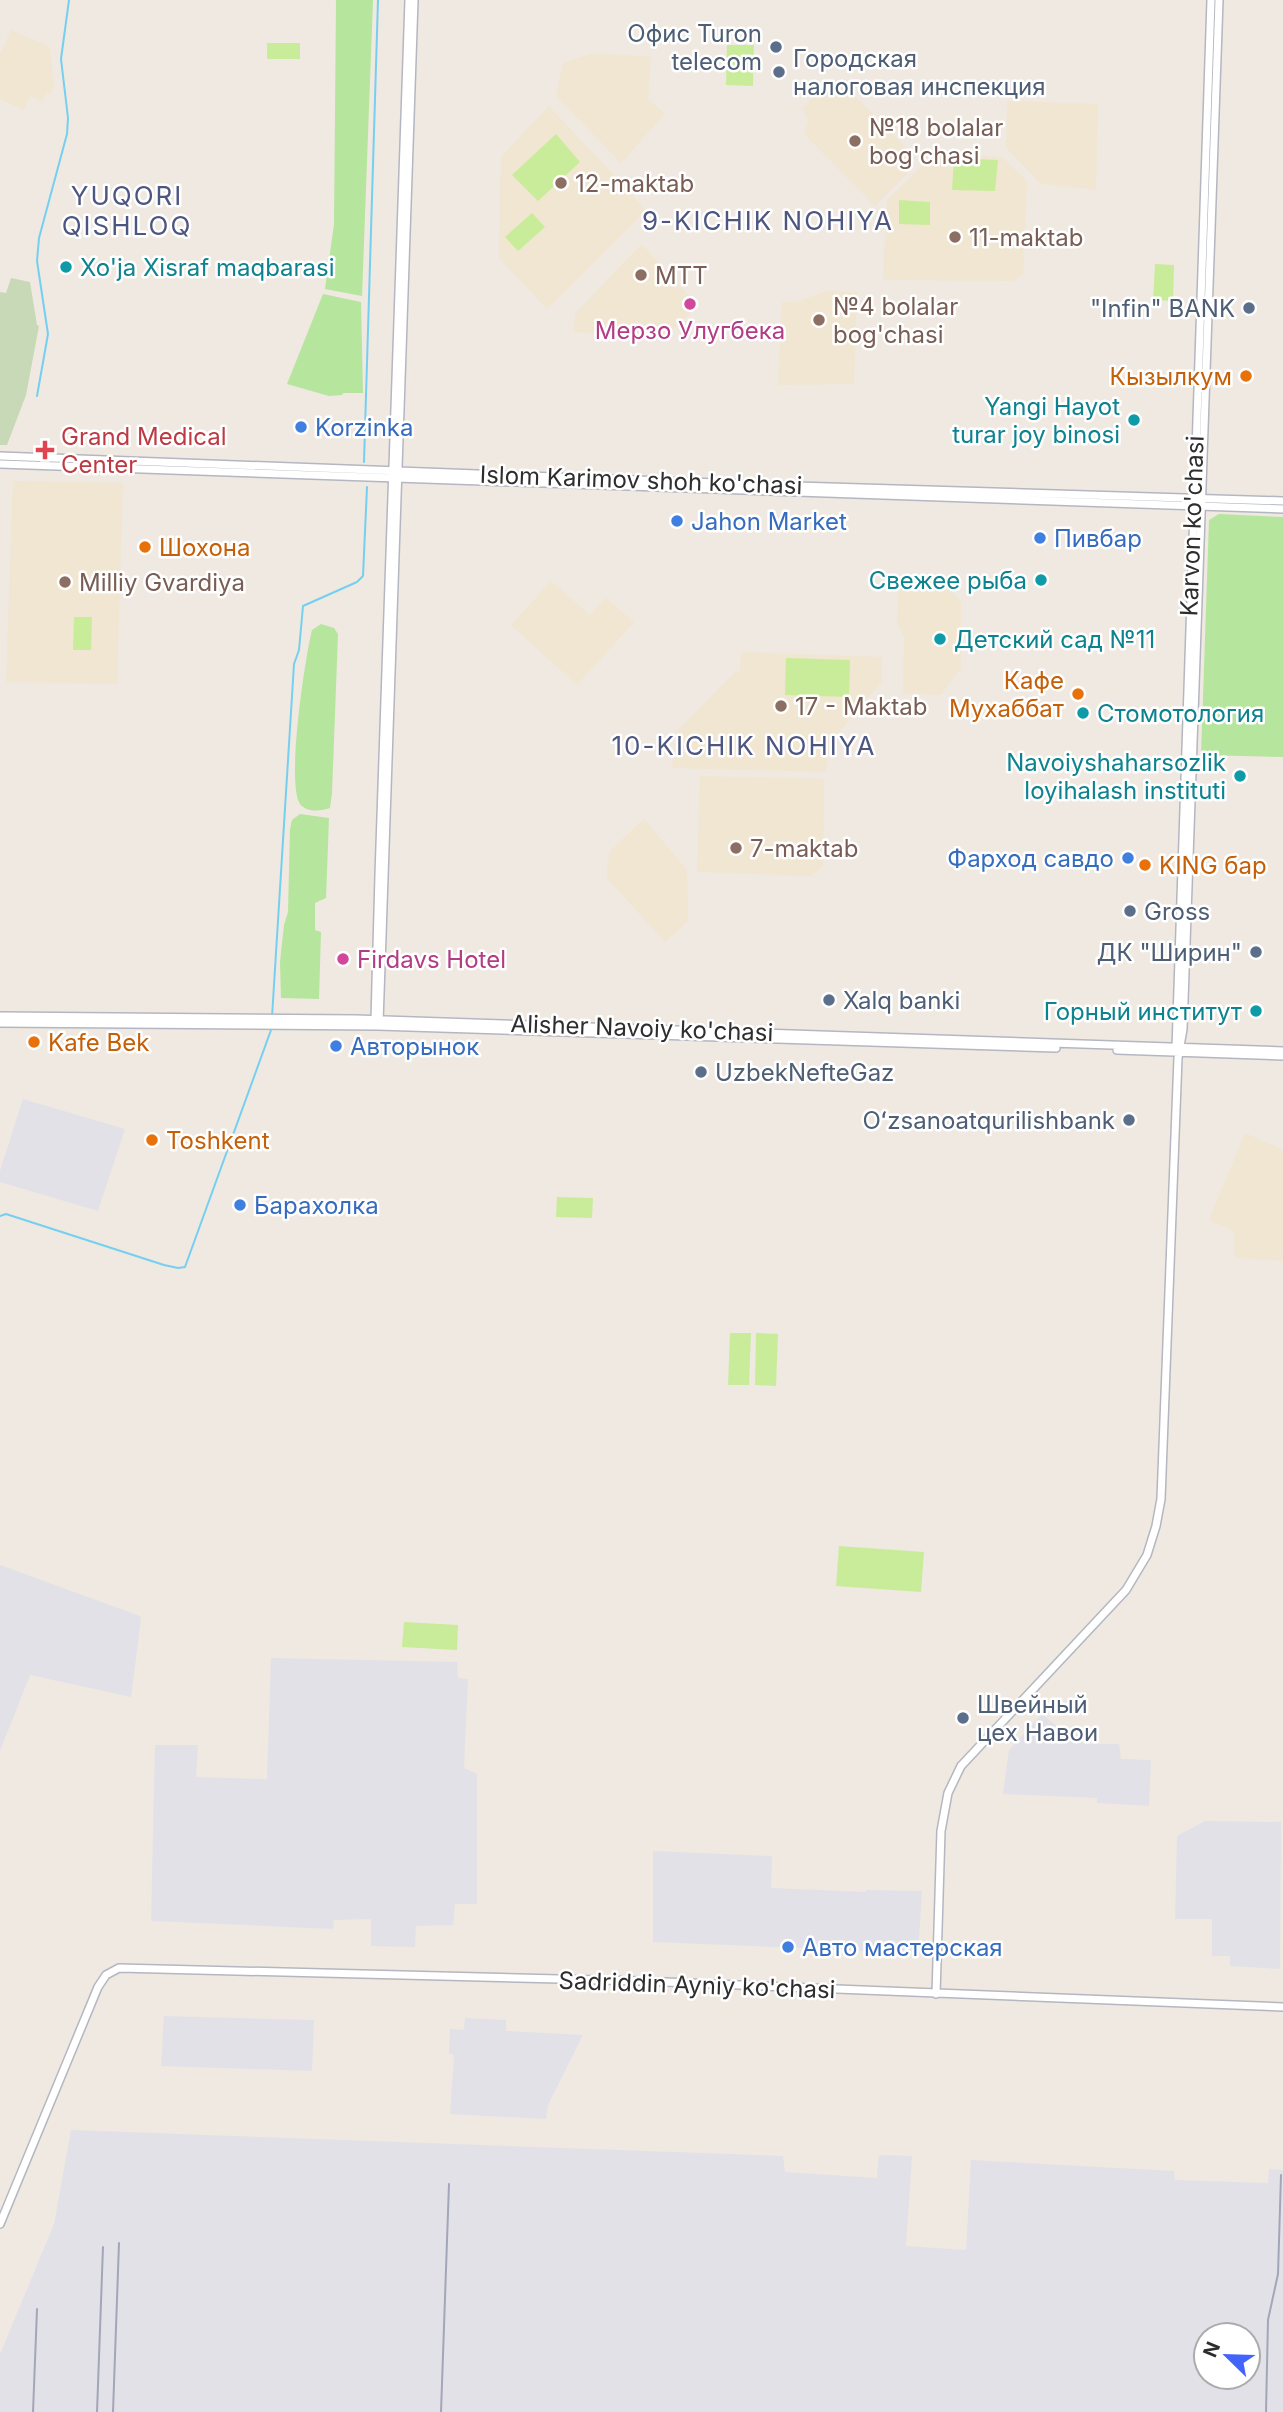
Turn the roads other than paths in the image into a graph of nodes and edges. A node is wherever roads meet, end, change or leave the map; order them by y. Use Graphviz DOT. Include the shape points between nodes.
graph roads {
  1 [pos="408,0"];
  2 [pos="414,0"];
  3 [pos="1211,0"];
  4 [pos="1219,0"];
  5 [pos="0,456"];
  6 [pos="0,464"];
  7 [pos="395,474"];
  8 [pos="1283,500"];
  9 [pos="1197,502"];
  10 [pos="1283,509"];
  11 [pos="378,1004"];
  12 [pos="0,1016"];
  13 [pos="359,1019"];
  14 [pos="402,1021"];
  15 [pos="260,1022"];
  16 [pos="281,1022"];
  17 [pos="378,1022"];
  18 [pos="0,1023"];
  19 [pos="622,1030"];
  20 [pos="1178,1051"];
  21 [pos="1283,1053"];
  22 [pos="936,1994"];
  23 [pos="1283,2007"];
  24 [pos="0,2224"];
  1 -- 7 [label="main road"];
  2 -- 7 [label="main road"];
  3 -- 9 [label="main road, Karvon ko'chasi"];
  4 -- 9 [label="main road"];
  5 -- 7 [label="main road, Islom Karimov shoh ko'chasi"];
  6 -- 7 [label="main road, Islom Karimov shoh ko'chasi"];
  7 -- 9 [label="main road, Islom Karimov shoh ko'chasi"];
  7 -- 11 [label="main road"];
  8 -- 9 [label="main road, Islom Karimov shoh ko'chasi"];
  9 -- 10 [label="main road, Islom Karimov shoh ko'chasi"];
  9 -- 20 [label="main road, Karvon ko'chasi"];
  11 -- 13 [label="main road"];
  11 -- 14 [label="main road" via="389,1017"];
  11 -- 17 [label="main road"];
  12 -- 15 [label="main road, Alisher Navoiy ko'chasi"];
  13 -- 16 [label="main road, Alisher Navoiy ko'chasi"];
  13 -- 17 [label="main road, Alisher Navoiy ko'chasi"];
  14 -- 17 [label="main road, Alisher Navoiy ko'chasi"];
  14 -- 19 [label="main road, Alisher Navoiy ko'chasi"];
  15 -- 16 [label="main road, Alisher Navoiy ko'chasi"];
  15 -- 18 [label="main road, Alisher Navoiy ko'chasi"];
  16 -- 17 [label="main road, Alisher Navoiy ko'chasi"];
  17 -- 19 [label="main road, Alisher Navoiy ko'chasi"];
  19 -- 20 [label="main road, Alisher Navoiy ko'chasi"];
  20 -- 21 [label="main road, Alisher Navoiy ko'chasi"];
  20 -- 22 [label="main road, Karvon ko'chasi" via="1164,1464 1156,1525 1147,1555 1126,1590 961,1766 948,1793 939,1861"];
  22 -- 23 [label="main road, Sadriddin Ayniy ko'chasi"];
  22 -- 24 [label="main road, Sadriddin Ayniy ko'chasi" via="641,1981 119,1968 98,1987"];
}
